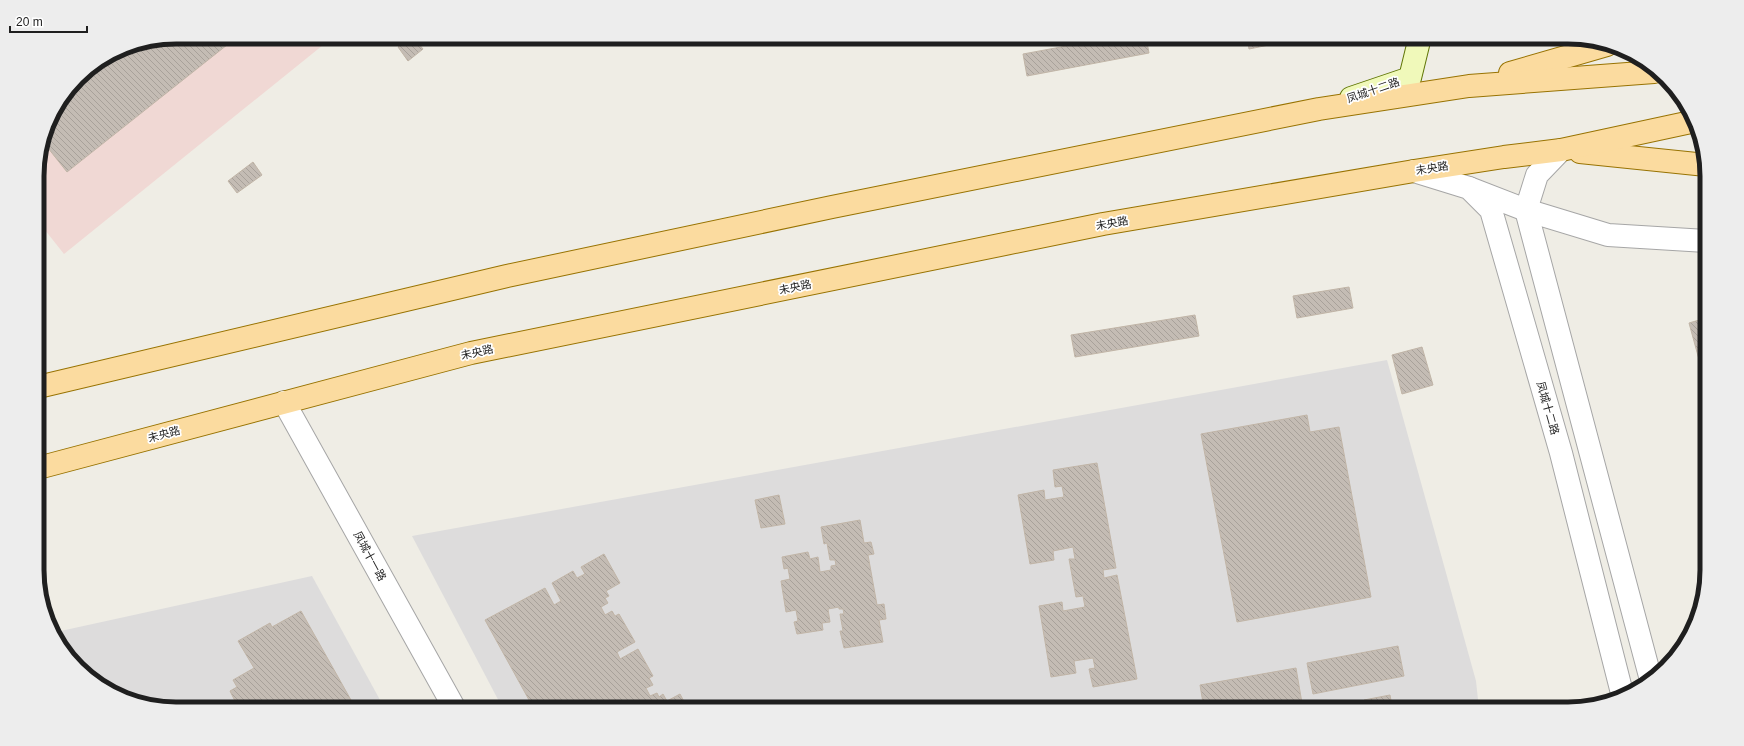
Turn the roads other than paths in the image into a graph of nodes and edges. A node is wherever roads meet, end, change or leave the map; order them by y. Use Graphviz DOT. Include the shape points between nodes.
graph roads {
  1 [pos="1418,44"];
  2 [pos="1597,48"];
  3 [pos="1650,72"];
  4 [pos="1469,86"];
  5 [pos="1319,109"];
  6 [pos="1689,123"];
  7 [pos="1561,150"];
  8 [pos="1699,165"];
  9 [pos="1414,171"];
  10 [pos="1469,188"];
  11 [pos="1526,210"];
  12 [pos="1700,240"];
  13 [pos="44,386"];
  14 [pos="284,402"];
  15 [pos="44,466"];
  16 [pos="1649,674"];
  17 [pos="1621,690"];
  18 [pos="451,702"];
  1 -- 5 [label="main road, 凤城十二路" via="1410,78"];
  2 -- 4 [label="main road"];
  3 -- 4 [label="main road"];
  4 -- 5 [label="main road"];
  5 -- 13 [label="main road" via="514,274"];
  6 -- 7 [label="main road"];
  7 -- 8 [label="main road"];
  7 -- 9 [label="main road, 未央路"];
  7 -- 11 [label="street" via="1537,175"];
  9 -- 10 [label="street, 凤城十二路"];
  9 -- 14 [label="main road, 未央路" via="1102,224 471,353"];
  10 -- 11 [label="street"];
  10 -- 17 [label="street, 凤城十二路" via="1491,210 1561,453"];
  11 -- 12 [label="street" via="1608,235"];
  11 -- 16 [label="street"];
  14 -- 15 [label="main road, 未央路"];
  14 -- 18 [label="street, 凤城十一路"];
}
